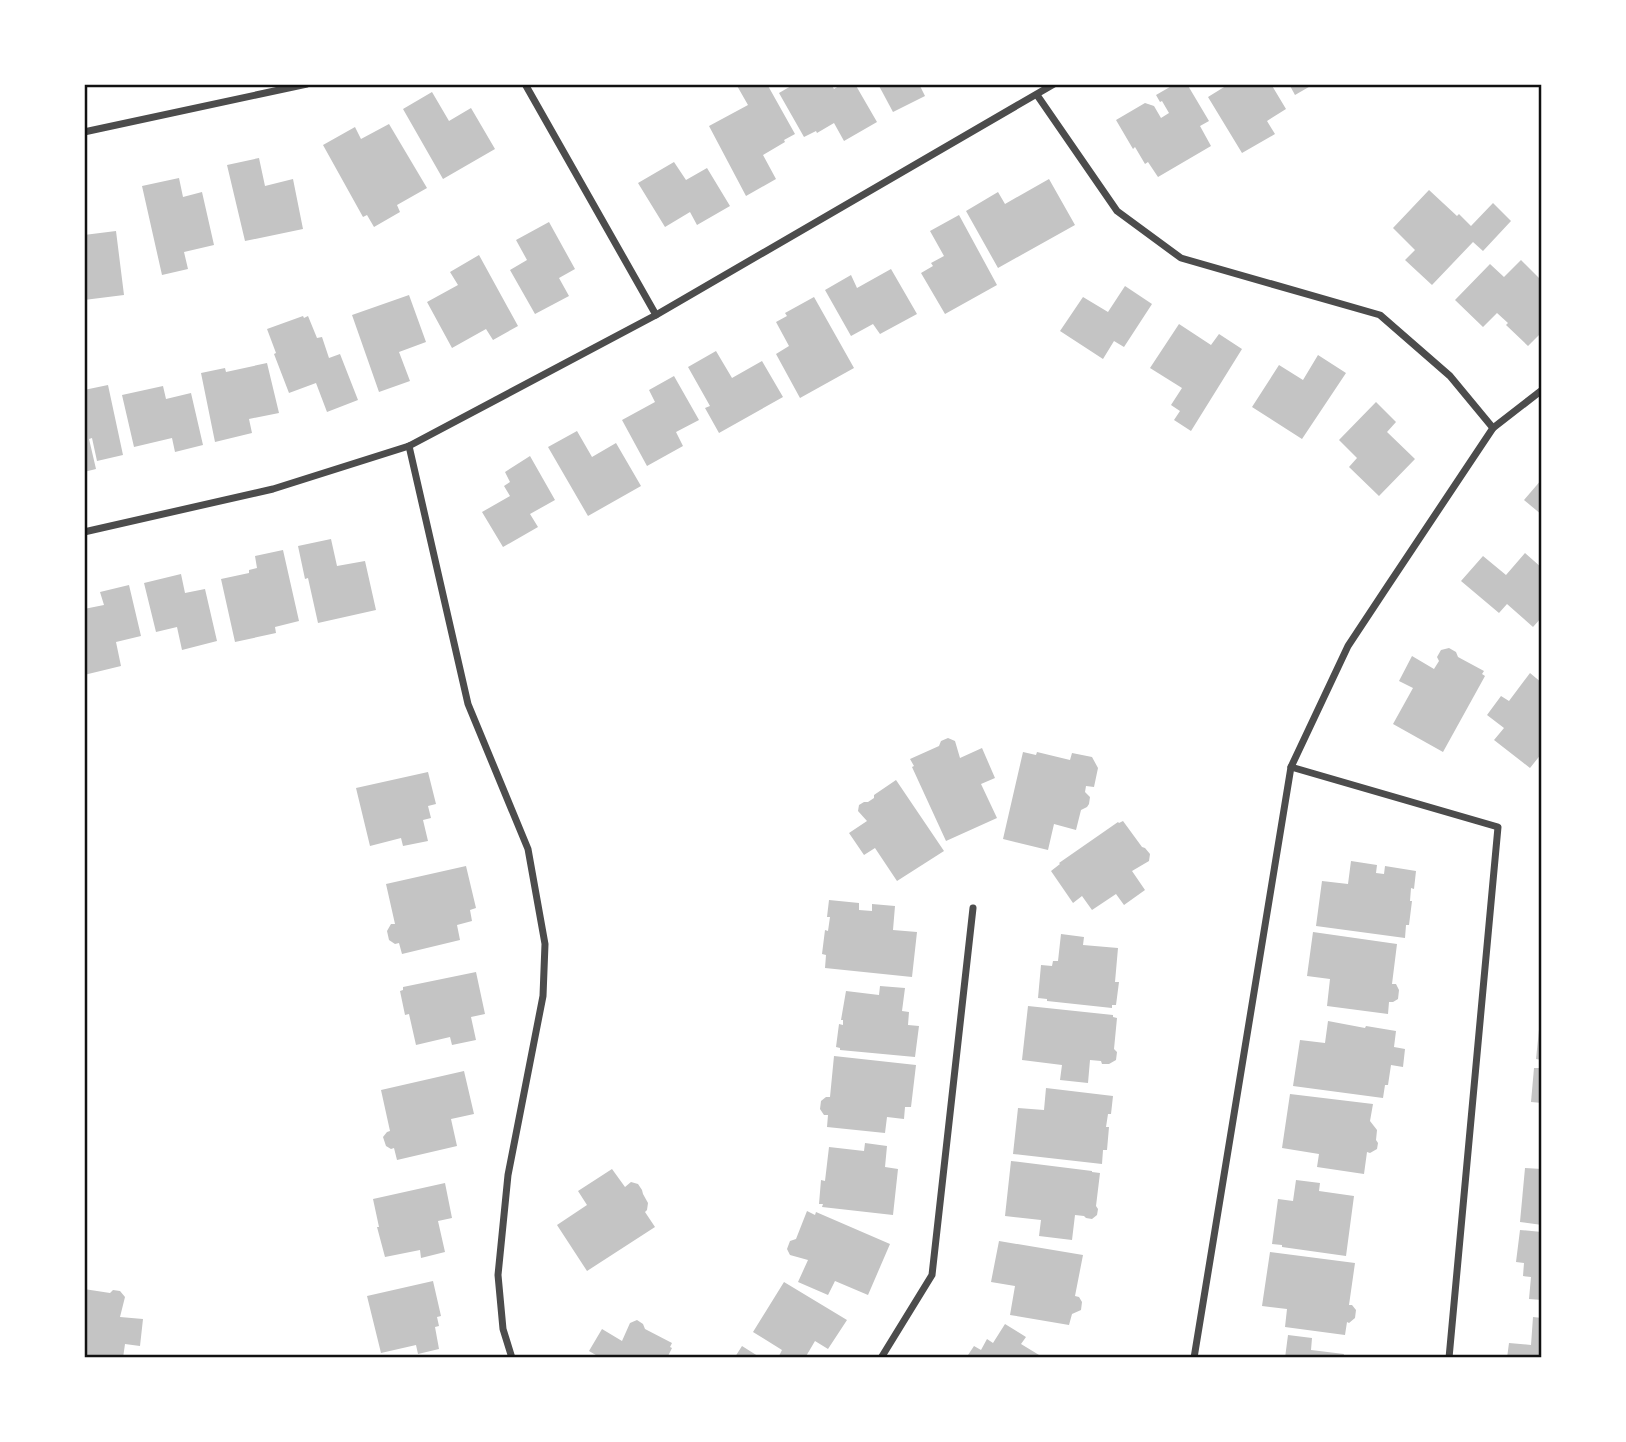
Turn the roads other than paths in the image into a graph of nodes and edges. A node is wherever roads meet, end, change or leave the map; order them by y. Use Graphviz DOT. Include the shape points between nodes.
graph roads {
  1 [pos="307,84"];
  2 [pos="526,84"];
  3 [pos="1054,84"];
  4 [pos="1037,95"];
  5 [pos="84,132"];
  6 [pos="656,315"];
  7 [pos="1542,390"];
  8 [pos="1493,428"];
  9 [pos="409,446"];
  10 [pos="84,533"];
  11 [pos="1291,767"];
  12 [pos="973,908"];
  13 [pos="512,1358"];
  14 [pos="881,1358"];
  15 [pos="1194,1358"];
  16 [pos="1449,1358"];
  1 -- 5 [label="street"];
  2 -- 6 [label="street"];
  3 -- 4 [label="street"];
  4 -- 6 [label="street"];
  4 -- 8 [label="street" via="1117,211 1181,258 1380,315 1450,376"];
  6 -- 9 [label="street"];
  7 -- 8 [label="street"];
  8 -- 11 [label="street" via="1348,646"];
  9 -- 10 [label="street" via="273,489"];
  9 -- 13 [label="street" via="468,704 527,849 545,944 543,996 508,1175 498,1275 503,1329"];
  11 -- 15 [label="street"];
  11 -- 16 [label="street" via="1498,827"];
  12 -- 14 [label="street" via="932,1275"];
}
